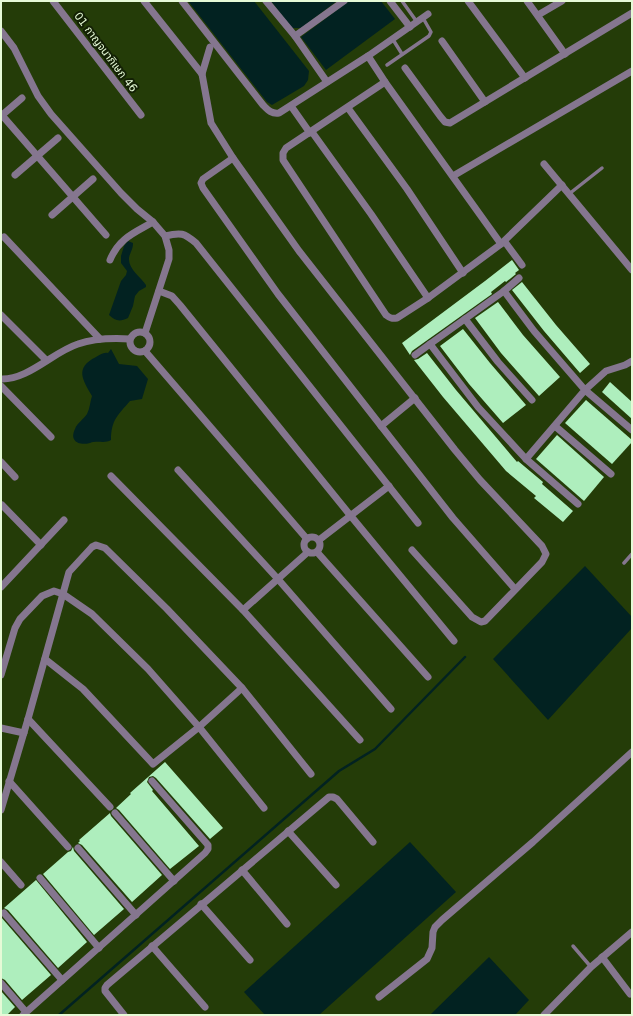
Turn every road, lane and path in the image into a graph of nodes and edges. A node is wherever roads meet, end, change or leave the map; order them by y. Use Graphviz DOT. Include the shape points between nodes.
graph roads {
  1 [pos="53,1"];
  2 [pos="144,1"];
  3 [pos="182,1"];
  4 [pos="266,1"];
  5 [pos="344,1"];
  6 [pos="390,1"];
  7 [pos="402,1"];
  8 [pos="468,1"];
  9 [pos="527,1"];
  10 [pos="562,1"];
  11 [pos="632,13"];
  12 [pos="538,15"];
  13 [pos="423,18"];
  14 [pos="410,26"];
  15 [pos="1,30"];
  16 [pos="295,36"];
  17 [pos="392,38"];
  18 [pos="442,42"];
  19 [pos="210,47"];
  20 [pos="402,54"];
  21 [pos="565,54"];
  22 [pos="368,56"];
  23 [pos="387,65"];
  24 [pos="405,68"];
  25 [pos="632,71"];
  26 [pos="202,74"];
  27 [pos="525,78"];
  28 [pos="327,82"];
  29 [pos="385,82"];
  30 [pos="22,98"];
  31 [pos="485,102"];
  32 [pos="291,106"];
  33 [pos="348,108"];
  34 [pos="1,115"];
  35 [pos="140,116"];
  36 [pos="311,133"];
  37 [pos="58,138"];
  38 [pos="37,156"];
  39 [pos="233,158"];
  40 [pos="544,164"];
  41 [pos="602,168"];
  42 [pos="15,175"];
  43 [pos="453,176"];
  44 [pos="92,179"];
  45 [pos="562,185"];
  46 [pos="569,194"];
  47 [pos="73,196"];
  48 [pos="52,215"];
  49 [pos="153,222"];
  50 [pos="106,235"];
  51 [pos="166,236"];
  52 [pos="4,237"];
  53 [pos="503,243"];
  54 [pos="110,260"];
  55 [pos="522,266"];
  56 [pos="632,270"];
  57 [pos="463,272"];
  58 [pos="519,278"];
  59 [pos="159,291"];
  60 [pos="504,291"];
  61 [pos="428,298"];
  62 [pos="1,314"];
  63 [pos="465,319"];
  64 [pos="145,333"];
  65 [pos="100,339"];
  66 [pos="130,339"];
  67 [pos="430,344"];
  68 [pos="145,351"];
  69 [pos="415,355"];
  70 [pos="46,360"];
  71 [pos="632,361"];
  72 [pos="1,379"];
  73 [pos="1,386"];
  74 [pos="585,390"];
  75 [pos="415,398"];
  76 [pos="532,400"];
  77 [pos="380,426"];
  78 [pos="555,426"];
  79 [pos="632,430"];
  80 [pos="51,437"];
  81 [pos="526,459"];
  82 [pos="1,462"];
  83 [pos="178,470"];
  84 [pos="611,474"];
  85 [pos="15,476"];
  86 [pos="111,476"];
  87 [pos="389,486"];
  88 [pos="578,504"];
  89 [pos="2,505"];
  90 [pos="350,515"];
  91 [pos="64,520"];
  92 [pos="418,523"];
  93 [pos="307,539"];
  94 [pos="319,540"];
  95 [pos="41,545"];
  96 [pos="412,550"];
  97 [pos="308,552"];
  98 [pos="317,552"];
  99 [pos="632,554"];
  100 [pos="624,563"];
  101 [pos="277,578"];
  102 [pos="1,587"];
  103 [pos="515,589"];
  104 [pos="63,594"];
  105 [pos="243,610"];
  106 [pos="454,640"];
  107 [pos="45,659"];
  108 [pos="1,675"];
  109 [pos="428,677"];
  110 [pos="242,688"];
  111 [pos="391,709"];
  112 [pos="28,719"];
  113 [pos="199,727"];
  114 [pos="1,728"];
  115 [pos="24,733"];
  116 [pos="360,740"];
  117 [pos="632,752"];
  118 [pos="311,774"];
  119 [pos="9,781"];
  120 [pos="152,781"];
  121 [pos="264,808"];
  122 [pos="1,810"];
  123 [pos="288,831"];
  124 [pos="373,842"];
  125 [pos="68,847"];
  126 [pos="78,848"];
  127 [pos="1,862"];
  128 [pos="242,870"];
  129 [pos="40,878"];
  130 [pos="174,881"];
  131 [pos="336,884"];
  132 [pos="21,885"];
  133 [pos="201,904"];
  134 [pos="4,913"];
  135 [pos="136,915"];
  136 [pos="287,924"];
  137 [pos="632,932"];
  138 [pos="152,946"];
  139 [pos="573,946"];
  140 [pos="99,948"];
  141 [pos="602,957"];
  142 [pos="250,960"];
  143 [pos="591,967"];
  144 [pos="62,980"];
  145 [pos="1,983"];
  146 [pos="630,994"];
  147 [pos="379,997"];
  148 [pos="205,1006"];
  149 [pos="25,1014"];
  150 [pos="124,1015"];
  151 [pos="544,1015"];
  1 -- 35 [label="street, 01 กาญจนาภิเษก 46"];
  2 -- 26 [label="street"];
  3 -- 32 [label="street" via="269,111 279,113"];
  4 -- 16 [label="street"];
  5 -- 16 [label="street"];
  6 -- 14 [label="street"];
  7 -- 13 [label="lane"];
  8 -- 27 [label="street"];
  9 -- 12 [label="street"];
  10 -- 12 [label="street"];
  11 -- 21 [label="street"];
  12 -- 21 [label="street"];
  13 -- 14 [label="street"];
  13 -- 20 [label="lane" via="431,32 429,36"];
  14 -- 17 [label="street"];
  15 -- 49 [label="street" via="51,114 120,193"];
  16 -- 28 [label="street"];
  17 -- 20 [label="lane"];
  17 -- 22 [label="street"];
  18 -- 31 [label="street"];
  19 -- 26 [label="street"];
  20 -- 23 [label="lane"];
  21 -- 27 [label="street"];
  22 -- 28 [label="street"];
  22 -- 29 [label="street"];
  24 -- 31 [label="street" via="445,122 450,123"];
  25 -- 43 [label="street"];
  26 -- 39 [label="street" via="211,123"];
  27 -- 31 [label="street"];
  28 -- 32 [label="street"];
  29 -- 33 [label="street"];
  29 -- 43 [label="street"];
  30 -- 34 [label="street"];
  32 -- 36 [label="street"];
  33 -- 36 [label="street"];
  33 -- 57 [label="street"];
  34 -- 38 [label="street"];
  36 -- 61 [label="street" via="371,214"];
  36 -- 61 [label="street" via="286,148 283,160 386,315 393,319 397,318"];
  37 -- 38 [label="street"];
  38 -- 42 [label="street"];
  38 -- 47 [label="street"];
  39 -- 75 [label="street" via="299,251"];
  39 -- 77 [label="street" via="204,179 201,183 203,188 278,294"];
  40 -- 45 [label="street"];
  41 -- 46 [label="lane"];
  43 -- 53 [label="street"];
  44 -- 47 [label="street"];
  45 -- 46 [label="street"];
  45 -- 53 [label="street"];
  46 -- 56 [label="street"];
  47 -- 48 [label="street"];
  47 -- 50 [label="street"];
  49 -- 51 [label="street"];
  49 -- 54 [label="street" via="124,239"];
  51 -- 59 [label="street" via="168,259"];
  51 -- 87 [label="street" via="184,234 196,243"];
  52 -- 65 [label="street"];
  53 -- 55 [label="street"];
  53 -- 57 [label="street"];
  57 -- 61 [label="street"];
  58 -- 60 [label="street"];
  59 -- 64 [label="street"];
  59 -- 90 [label="street" via="172,296 180,304"];
  60 -- 63 [label="street"];
  60 -- 74 [label="street" via="534,331"];
  62 -- 70 [label="street"];
  63 -- 67 [label="street"];
  63 -- 76 [label="street"];
  64 -- 66 [label="street" via="134,333"];
  64 -- 68 [label="street" via="150,342"];
  65 -- 66 [label="street"];
  65 -- 70 [label="street" via="78,344"];
  66 -- 68 [label="street" via="132,349 138,352"];
  67 -- 69 [label="street"];
  67 -- 81 [label="street" via="478,407"];
  68 -- 93 [label="street"];
  70 -- 72 [label="street" via="25,373"];
  71 -- 74 [label="street" via="606,372"];
  73 -- 80 [label="street"];
  74 -- 78 [label="street"];
  74 -- 79 [label="street"];
  75 -- 77 [label="street"];
  75 -- 103 [label="street" via="480,480 545,550 542,562"];
  77 -- 103 [label="street" via="453,518"];
  78 -- 81 [label="street"];
  78 -- 84 [label="street"];
  81 -- 88 [label="street"];
  82 -- 85 [label="street"];
  83 -- 101 [label="street"];
  86 -- 105 [label="street"];
  87 -- 90 [label="street"];
  87 -- 92 [label="street"];
  89 -- 95 [label="street"];
  90 -- 94 [label="street"];
  90 -- 106 [label="street"];
  91 -- 95 [label="street"];
  93 -- 94 [label="street" via="311,537"];
  93 -- 97 [label="street" via="304,543"];
  94 -- 98 [label="street" via="320,548"];
  95 -- 102 [label="street"];
  96 -- 103 [label="street" via="477,621 485,621"];
  97 -- 98 [label="street"];
  97 -- 101 [label="street"];
  98 -- 109 [label="street"];
  99 -- 100 [label="lane"];
  101 -- 105 [label="street"];
  101 -- 111 [label="street"];
  104 -- 107 [label="street"];
  104 -- 108 [label="street" via="54,591 42,596 20,619"];
  104 -- 110 [label="street" via="69,572 75,564 92,547 96,545 106,548"];
  104 -- 113 [label="street" via="92,614 148,669"];
  105 -- 116 [label="street"];
  107 -- 112 [label="street"];
  107 -- 113 [label="street" via="83,689 153,764"];
  110 -- 113 [label="street"];
  110 -- 118 [label="street"];
  112 -- 115 [label="street"];
  112 -- 130 [label="street"];
  113 -- 121 [label="street"];
  114 -- 115 [label="street"];
  115 -- 119 [label="street"];
  117 -- 147 [label="street" via="442,920 433,932 432,948 427,959"];
  119 -- 122 [label="street"];
  119 -- 125 [label="street"];
  120 -- 130 [label="street" via="208,845 205,854"];
  123 -- 124 [label="street" via="329,797 333,797"];
  123 -- 128 [label="street"];
  123 -- 131 [label="street"];
  126 -- 135 [label="street"];
  127 -- 132 [label="street"];
  128 -- 133 [label="street"];
  128 -- 136 [label="street"];
  129 -- 140 [label="street"];
  130 -- 135 [label="street"];
  133 -- 138 [label="street"];
  133 -- 142 [label="street"];
  134 -- 144 [label="street"];
  135 -- 140 [label="street"];
  137 -- 141 [label="street"];
  138 -- 148 [label="street"];
  138 -- 150 [label="street" via="104,988"];
  139 -- 143 [label="lane"];
  140 -- 144 [label="street"];
  141 -- 143 [label="street"];
  141 -- 146 [label="street"];
  143 -- 151 [label="street"];
  144 -- 149 [label="street"];
  145 -- 149 [label="street"];
}
